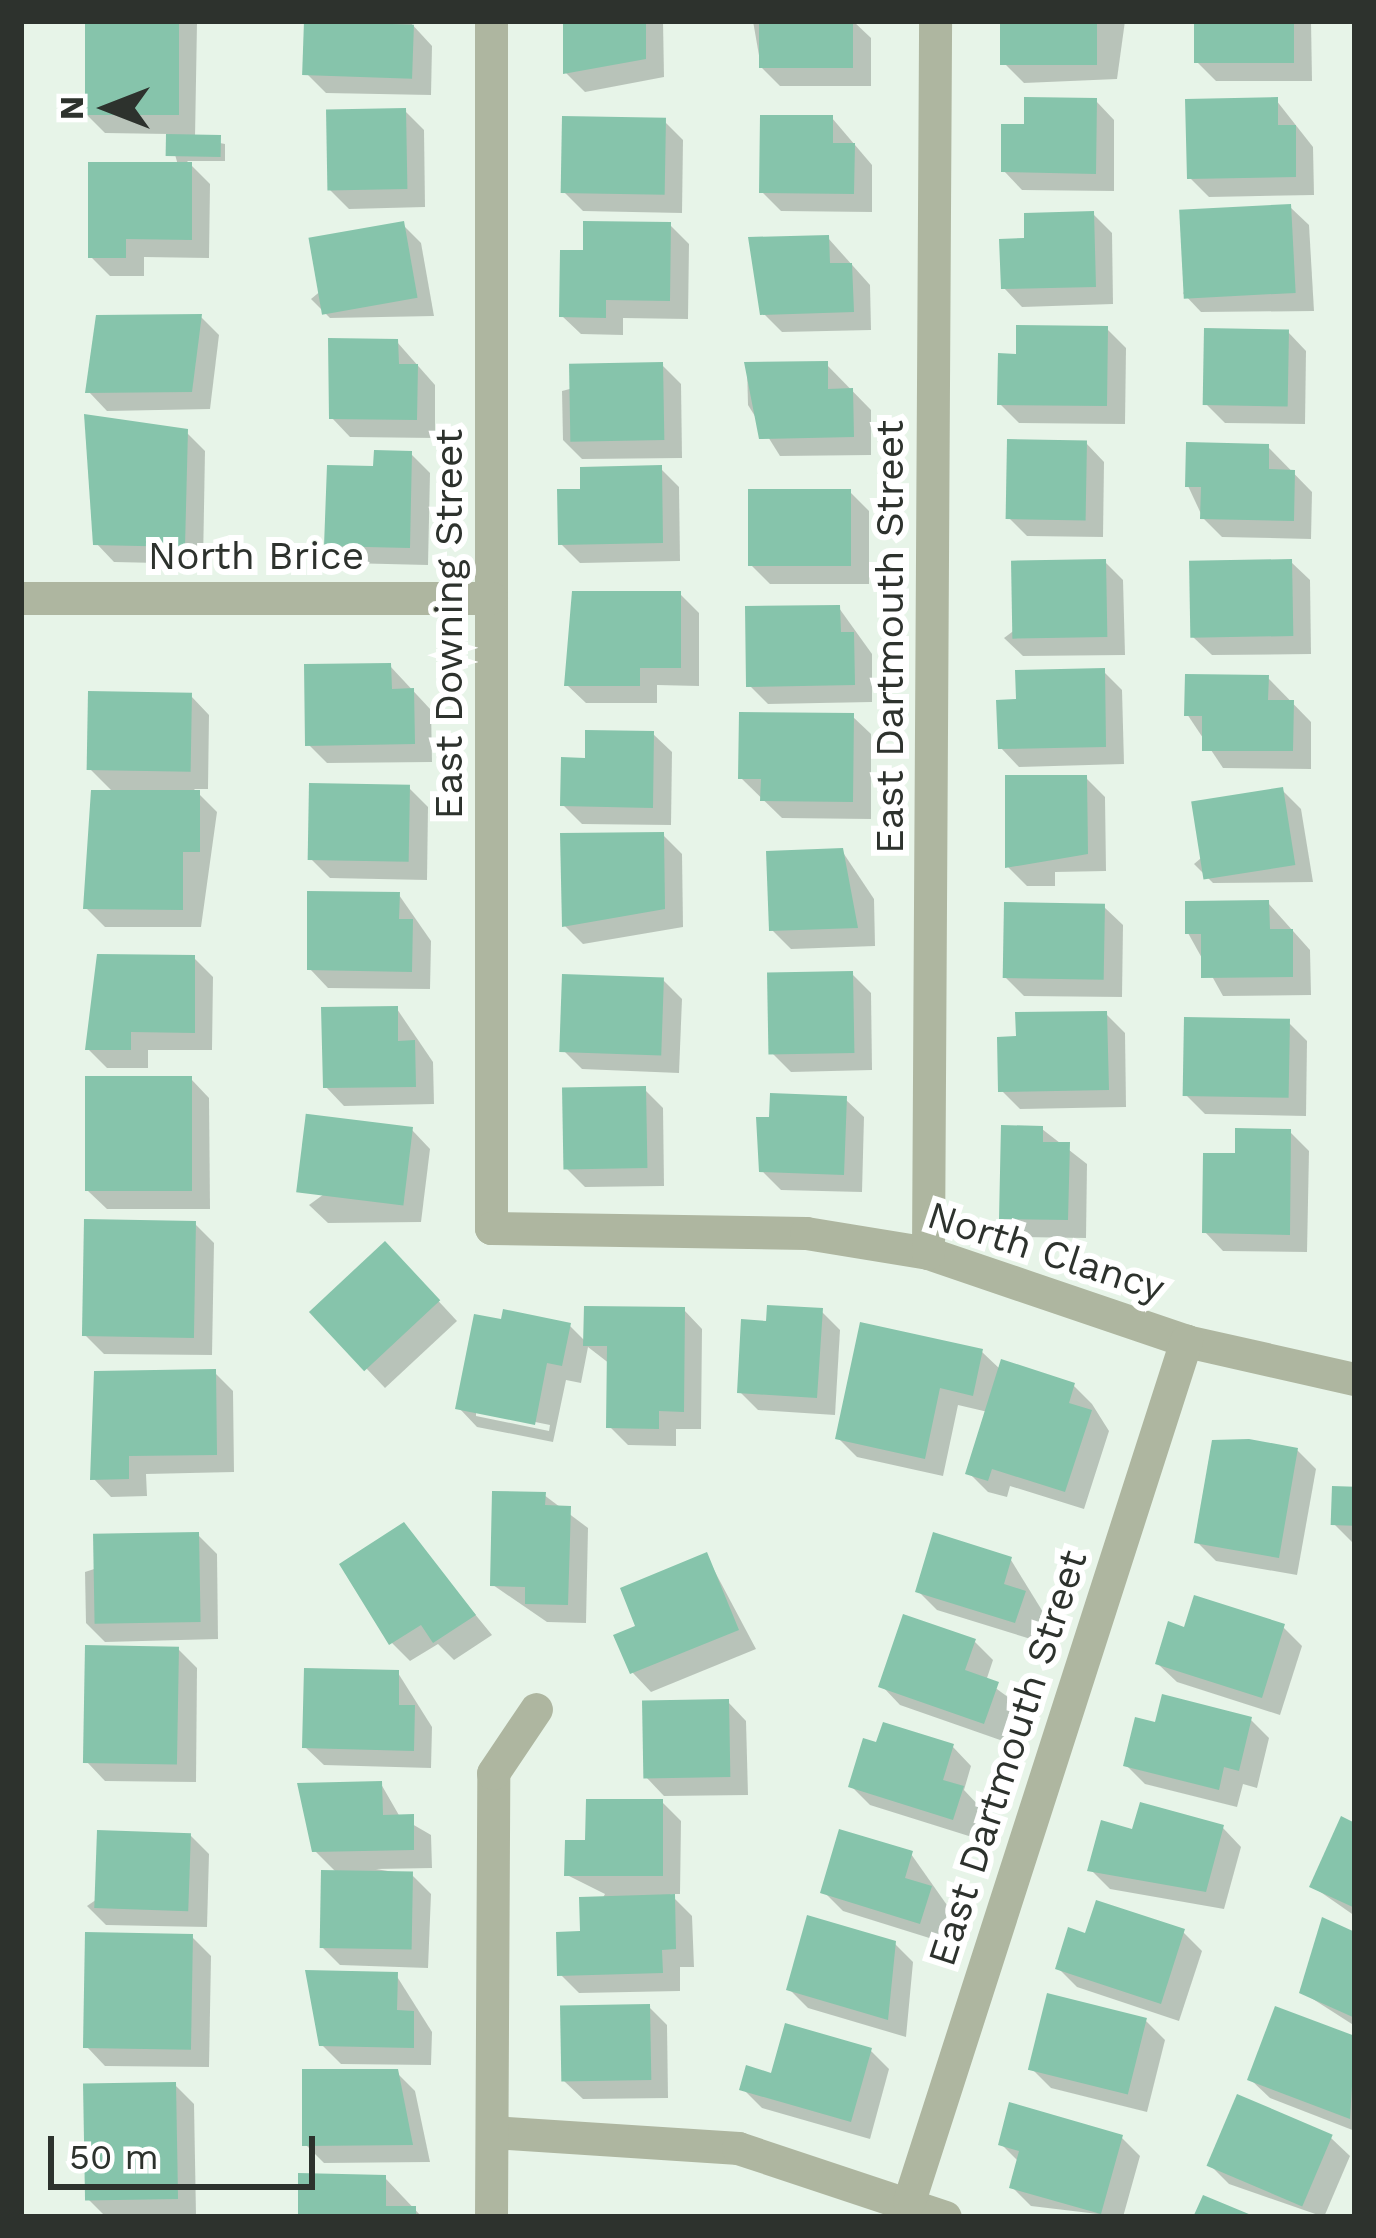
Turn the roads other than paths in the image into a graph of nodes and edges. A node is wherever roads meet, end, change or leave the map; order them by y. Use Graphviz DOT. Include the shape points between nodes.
graph roads {
  1 [pos="491,21"];
  2 [pos="935,21"];
  3 [pos="21,598"];
  4 [pos="491,598"];
  5 [pos="491,1228"];
  6 [pos="928,1252"];
  7 [pos="1186,1341"];
  8 [pos="1355,1379"];
  9 [pos="536,1709"];
  10 [pos="491,2132"];
  11 [pos="909,2200"];
  12 [pos="491,2217"];
  13 [pos="945,2217"];
  1 -- 4 [label="street, East Downing Street"];
  2 -- 6 [label="street, East Dartmouth Street"];
  3 -- 4 [label="street, North Brice"];
  4 -- 5 [label="street, East Downing Street"];
  5 -- 6 [label="street, North Clancy" via="806,1233"];
  6 -- 7 [label="street, North Clancy"];
  7 -- 8 [label="street, North Clancy"];
  7 -- 11 [label="street, East Dartmouth Street"];
  9 -- 10 [label="street" via="493,1773"];
  10 -- 11 [label="street" via="738,2148"];
  10 -- 12 [label="street"];
  11 -- 13 [label="street"];
}
